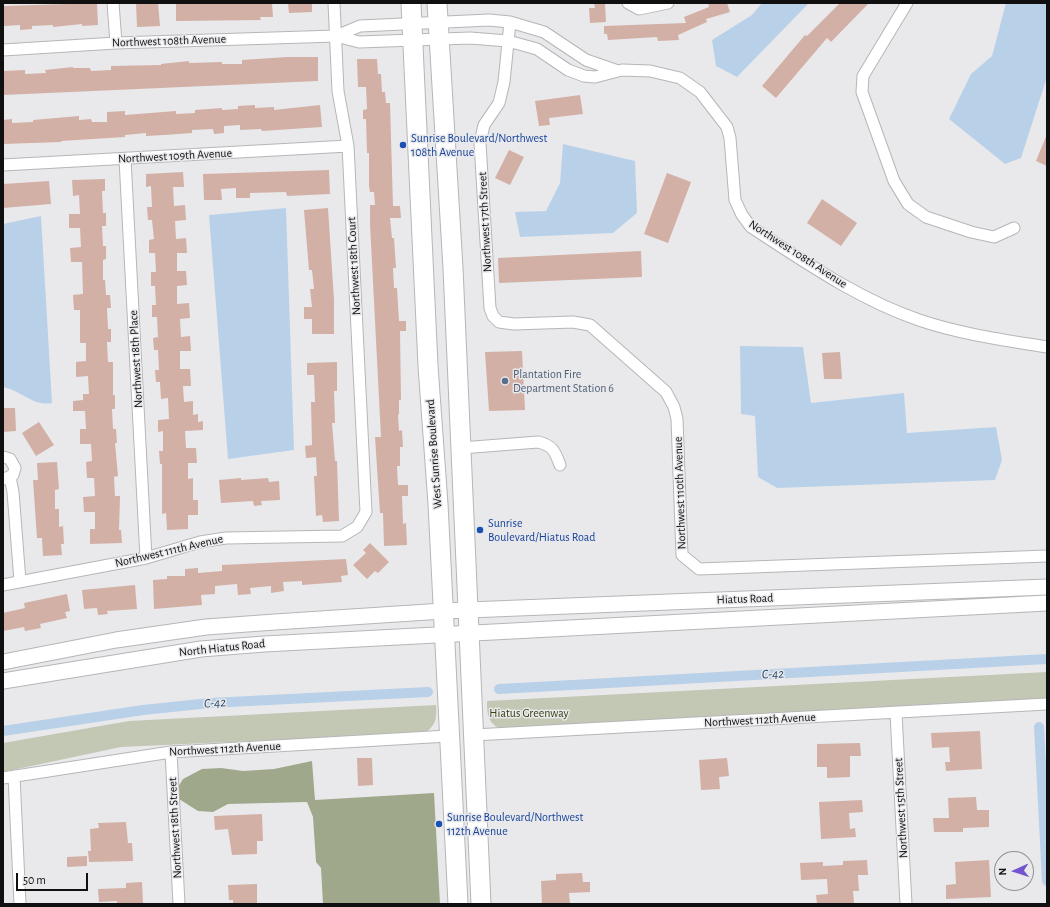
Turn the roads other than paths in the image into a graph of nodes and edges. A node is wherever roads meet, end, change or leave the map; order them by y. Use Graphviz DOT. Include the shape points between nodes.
graph roads {
  1 [pos="113,3"];
  2 [pos="334,3"];
  3 [pos="411,3"];
  4 [pos="437,3"];
  5 [pos="668,3"];
  6 [pos="907,3"];
  7 [pos="628,4"];
  8 [pos="510,22"];
  9 [pos="439,31"];
  10 [pos="413,32"];
  11 [pos="336,36"];
  12 [pos="508,41"];
  13 [pos="116,43"];
  14 [pos="3,50"];
  15 [pos="615,70"];
  16 [pos="348,146"];
  17 [pos="125,159"];
  18 [pos="3,165"];
  19 [pos="1014,228"];
  20 [pos="490,308"];
  21 [pos="1047,347"];
  22 [pos="461,448"];
  23 [pos="3,457"];
  24 [pos="560,464"];
  25 [pos="6,478"];
  26 [pos="358,527"];
  27 [pos="1047,556"];
  28 [pos="146,558"];
  29 [pos="20,581"];
  30 [pos="3,585"];
  31 [pos="1047,587"];
  32 [pos="1047,603"];
  33 [pos="469,610"];
  34 [pos="443,611"];
  35 [pos="470,632"];
  36 [pos="444,634"];
  37 [pos="3,662"];
  38 [pos="3,681"];
  39 [pos="1047,704"];
  40 [pos="896,713"];
  41 [pos="474,735"];
  42 [pos="448,736"];
  43 [pos="171,752"];
  44 [pos="8,777"];
  45 [pos="20,904"];
  46 [pos="179,904"];
  47 [pos="458,904"];
  48 [pos="481,904"];
  49 [pos="906,904"];
  1 -- 13 [label="street"];
  2 -- 11 [label="street, Northwest 18th Court"];
  3 -- 10 [label="highway, West Sunrise Boulevard"];
  4 -- 9 [label="highway"];
  5 -- 7 [label="street" via="639,9"];
  6 -- 19 [label="street" via="863,76 862,92 894,181 908,204 926,217 994,237"];
  8 -- 9 [label="street, Northwest 108th Avenue" via="489,20"];
  8 -- 12 [label="street, Northwest 17th Street"];
  8 -- 15 [label="street, Northwest 108th Avenue" via="544,32 586,60"];
  9 -- 10 [label="street, Northwest 108th Avenue"];
  9 -- 10 [label="street, Northwest 108th Avenue"];
  9 -- 12 [label="street, Northwest 108th Avenue" via="470,38"];
  9 -- 22 [label="highway"];
  10 -- 11 [label="street, Northwest 108th Avenue" via="360,42"];
  10 -- 11 [label="street, Northwest 108th Avenue" via="360,26"];
  10 -- 34 [label="highway, West Sunrise Boulevard" via="428,366"];
  11 -- 13 [label="street, Northwest 108th Avenue"];
  11 -- 16 [label="street, Northwest 18th Court" via="338,91"];
  12 -- 15 [label="street, Northwest 108th Avenue" via="537,49 568,70 584,76 595,76"];
  12 -- 20 [label="street, Northwest 17th Street" via="499,103 484,125 480,143"];
  13 -- 14 [label="street, Northwest 108th Avenue"];
  15 -- 21 [label="street, Northwest 108th Avenue" via="650,71 680,78 700,92 728,127 735,200 742,216 752,227 828,278 878,304 918,320 960,332"];
  16 -- 17 [label="street, Northwest 109th Avenue"];
  16 -- 26 [label="street, Northwest 18th Court" via="366,512"];
  17 -- 18 [label="street, Northwest 109th Avenue"];
  17 -- 28 [label="street, Northwest 18th Place"];
  20 -- 27 [label="street, Northwest 110th Avenue" via="492,316 498,322 573,322 590,325 666,392 677,419 682,555 699,569"];
  22 -- 24 [label="street" via="538,442 548,444 555,450"];
  22 -- 33 [label="highway"];
  23 -- 25 [label="street" via="10,459 14,465 14,472"];
  25 -- 29 [label="street" via="13,492"];
  26 -- 28 [label="street, Northwest 111th Avenue" via="342,536 226,538 200,542"];
  28 -- 29 [label="street, Northwest 111th Avenue"];
  29 -- 30 [label="street, Northwest 111th Avenue"];
  31 -- 33 [label="main road, Hiatus Road"];
  32 -- 35 [label="main road, Hiatus Road"];
  33 -- 34 [label="main road, Hiatus Road"];
  33 -- 35 [label="highway"];
  34 -- 36 [label="highway, West Sunrise Boulevard"];
  34 -- 37 [label="main road, North Hiatus Road" via="206,627 116,640"];
  35 -- 36 [label="main road, Hiatus Road"];
  35 -- 41 [label="highway"];
  36 -- 38 [label="main road, North Hiatus Road" via="201,649"];
  36 -- 42 [label="highway, West Sunrise Boulevard"];
  39 -- 40 [label="street, Northwest 112th Avenue"];
  40 -- 41 [label="street, Northwest 112th Avenue"];
  40 -- 49 [label="street, Northwest 15th Street"];
  41 -- 48 [label="highway"];
  42 -- 43 [label="street, Northwest 112th Avenue"];
  42 -- 47 [label="highway, West Sunrise Boulevard"];
  43 -- 44 [label="street, Northwest 112th Avenue"];
  43 -- 46 [label="street, Northwest 18th Street"];
  44 -- 45 [label="street"];
}
